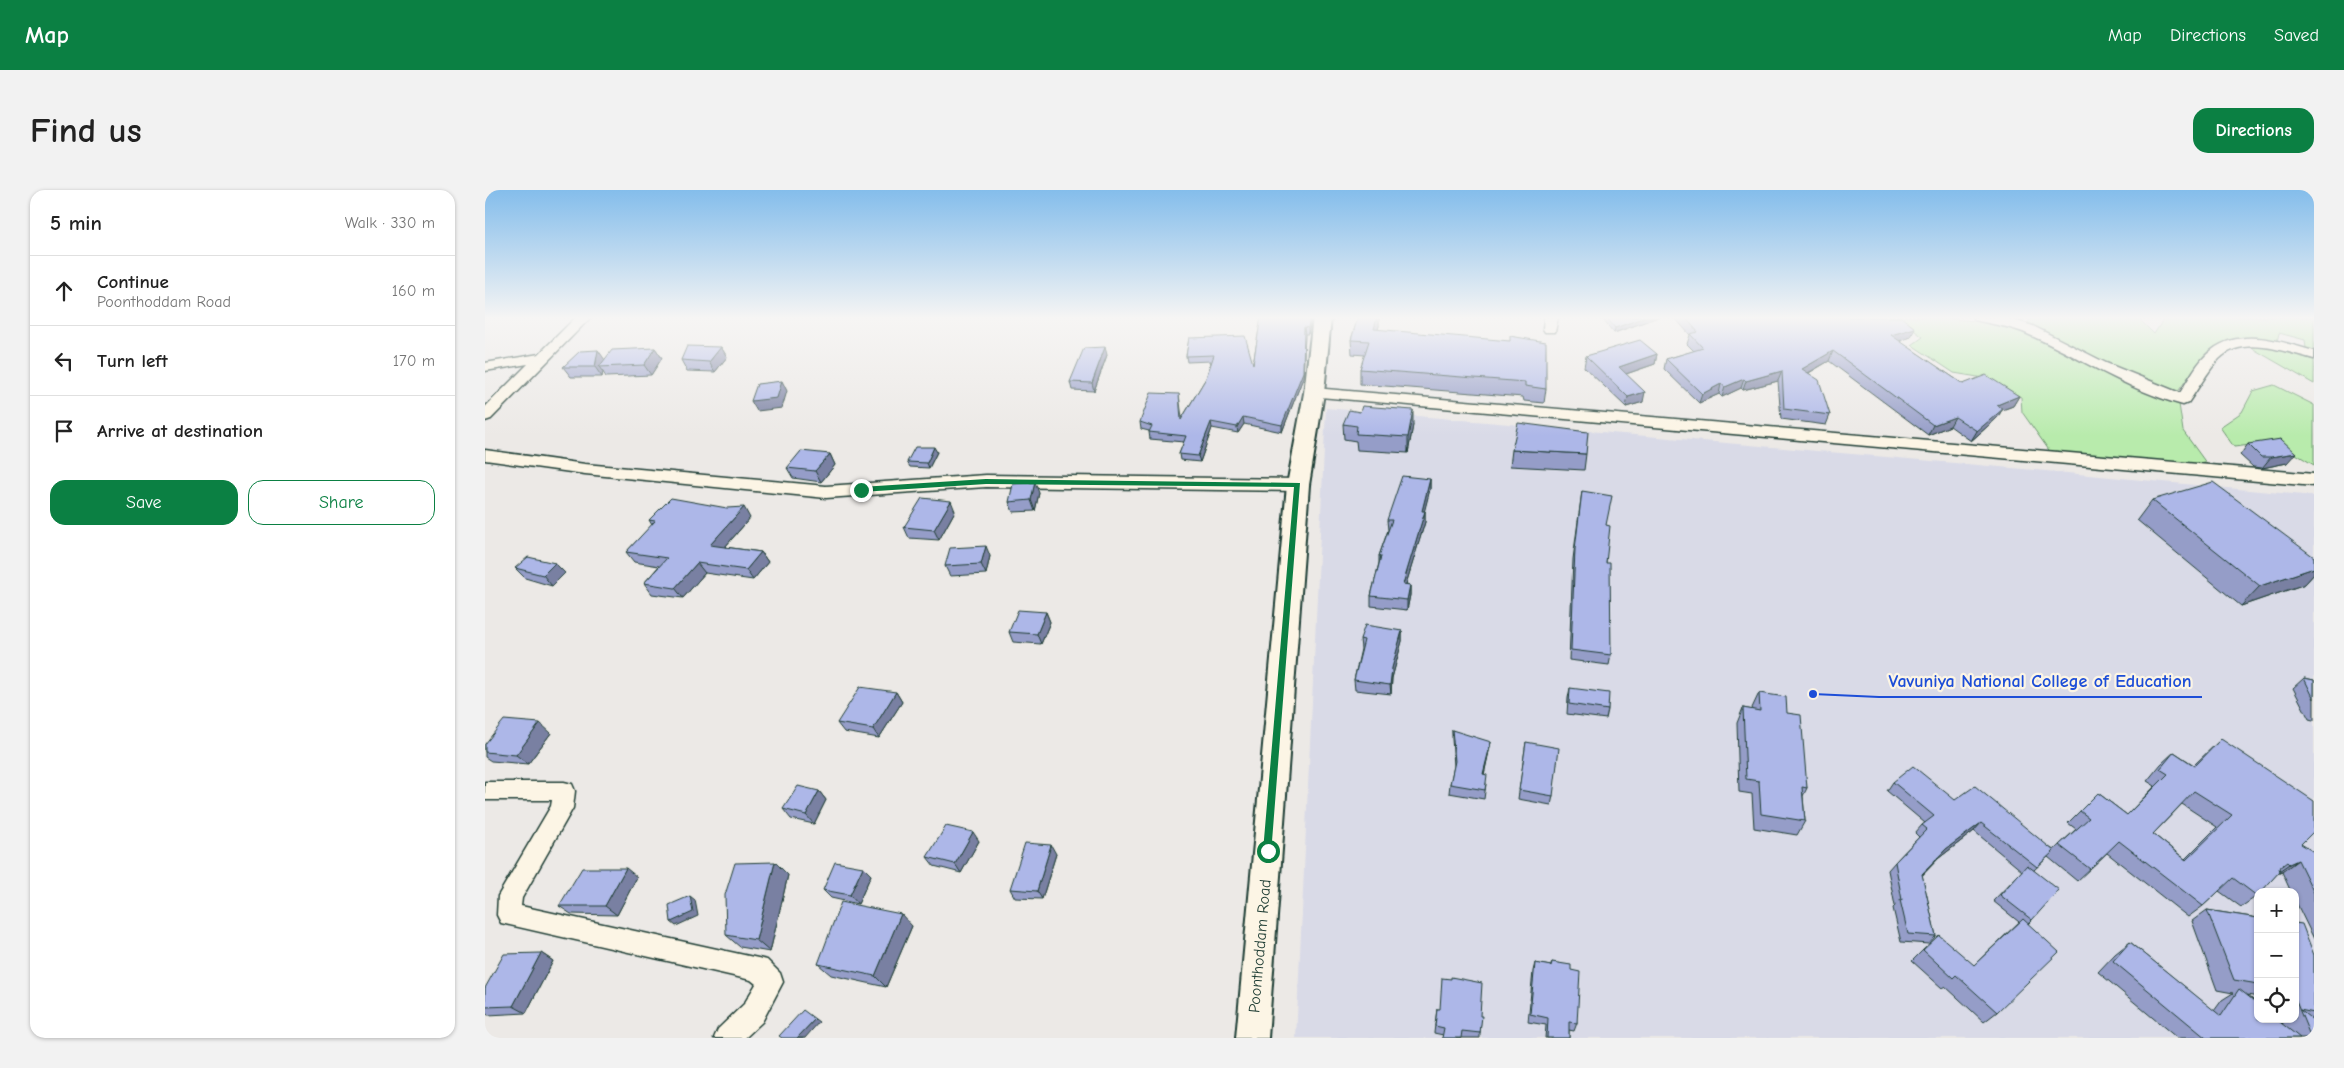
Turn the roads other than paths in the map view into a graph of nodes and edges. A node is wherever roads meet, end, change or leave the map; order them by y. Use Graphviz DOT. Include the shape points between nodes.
graph roads {
  1 [pos="545,357"];
  2 [pos="1318,357"];
  3 [pos="2083,357"];
  4 [pos="2214,357"];
  5 [pos="485,367"];
  6 [pos="1314,393"];
  7 [pos="485,416"];
  8 [pos="485,455"];
  9 [pos="2314,480"];
  10 [pos="1298,485"];
  11 [pos="485,791"];
  12 [pos="727,1038"];
  13 [pos="1252,1038"];
  1 -- 5 [label="street"];
  1 -- 7 [label="street"];
  2 -- 6 [label="street, Poonthoddam Road"];
  3 -- 4 [label="street" via="2183,400"];
  6 -- 9 [label="street"];
  6 -- 10 [label="street, Poonthoddam Road"];
  8 -- 10 [label="street" via="585,469 826,492 986,482"];
  10 -- 13 [label="street, Poonthoddam Road"];
  11 -- 12 [label="street" via="564,791 562,808 510,896 509,915 758,968 771,982 753,1013"];
}
